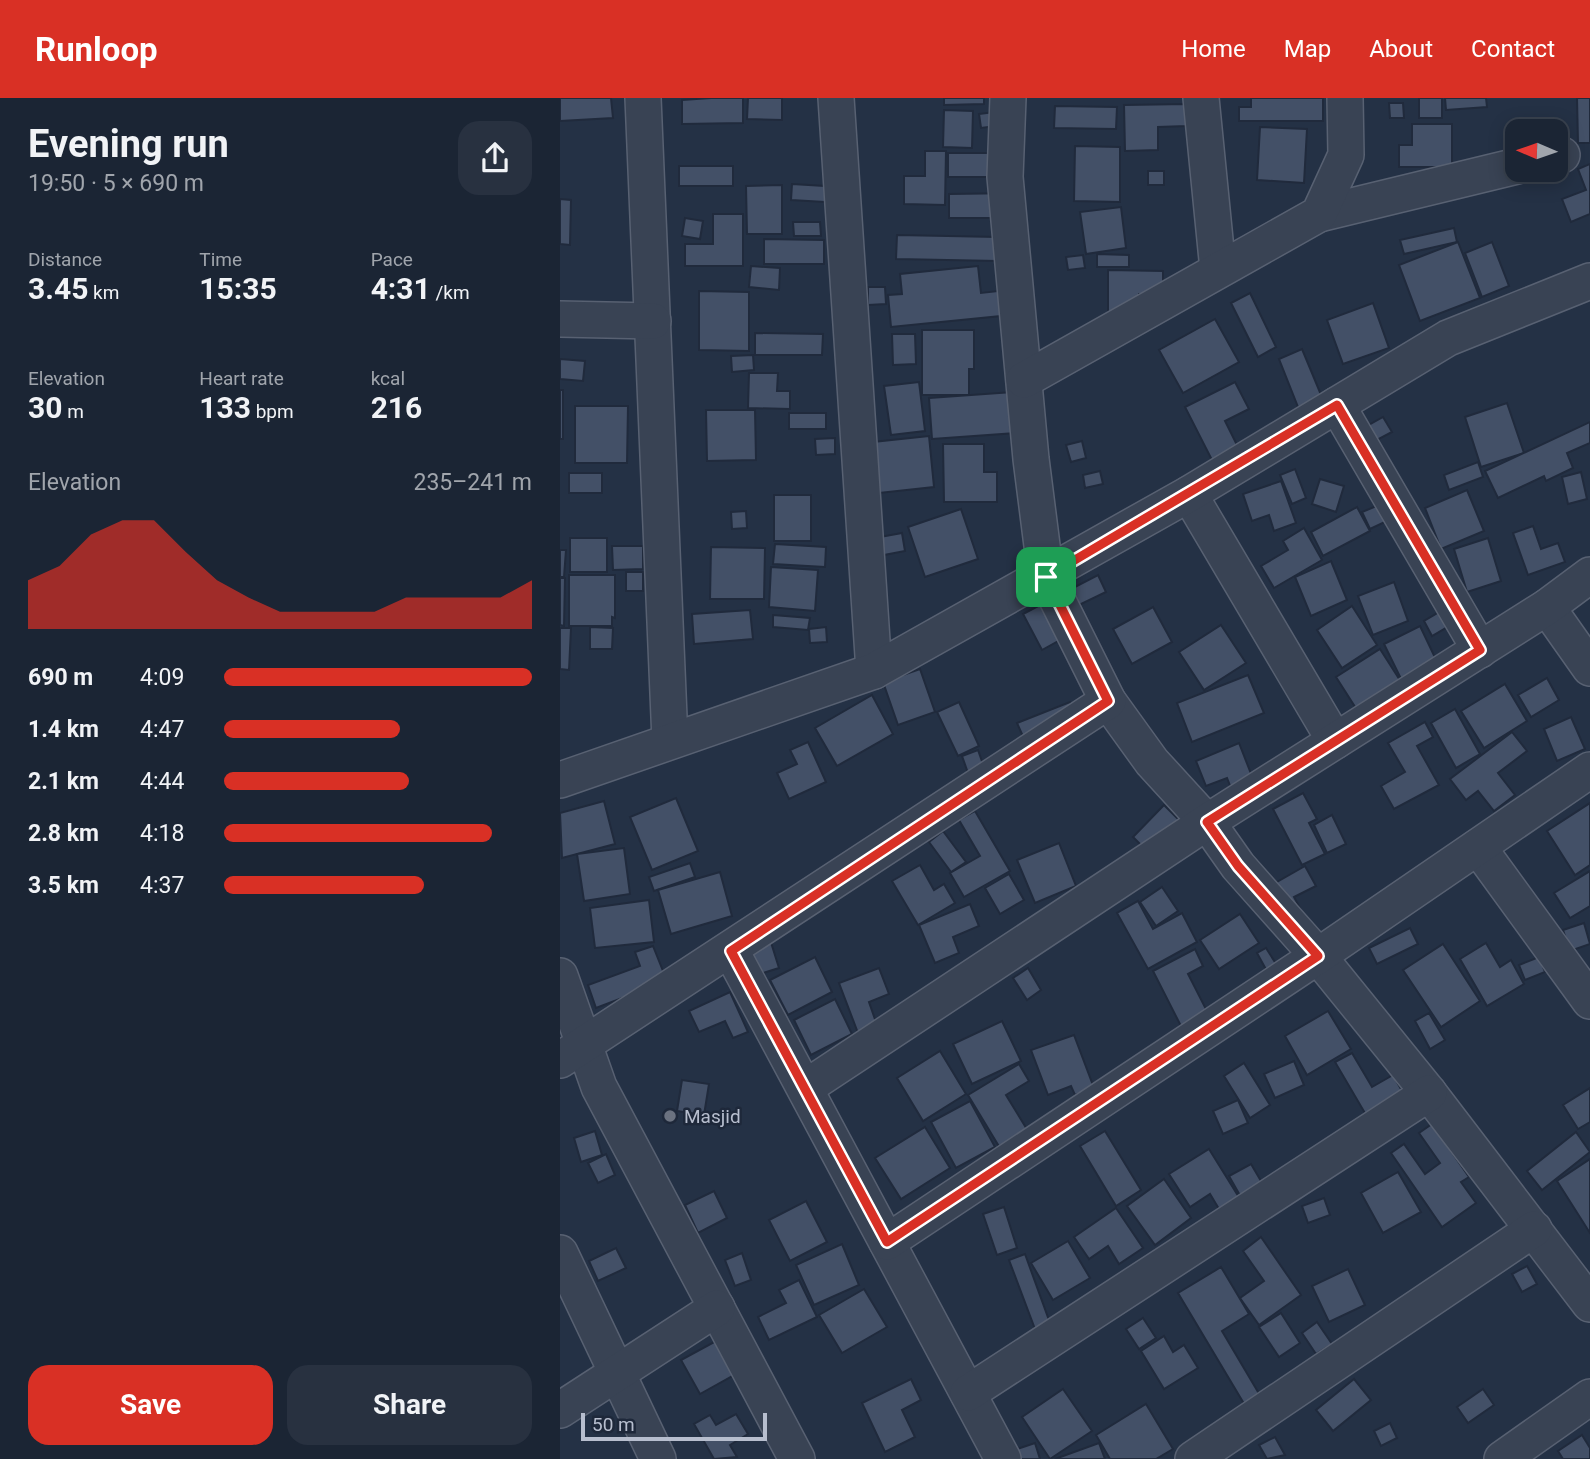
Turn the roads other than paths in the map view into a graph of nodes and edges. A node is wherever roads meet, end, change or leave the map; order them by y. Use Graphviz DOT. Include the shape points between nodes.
graph roads {
  1 [pos="643,98"];
  2 [pos="836,98"];
  3 [pos="1008,98"];
  4 [pos="1201,98"];
  5 [pos="1345,98"];
  6 [pos="1505,169"];
  7 [pos="1319,214"];
  8 [pos="1218,271"];
  9 [pos="1590,281"];
  10 [pos="560,318"];
  11 [pos="653,321"];
  12 [pos="1024,380"];
  13 [pos="1337,405"];
  14 [pos="1189,494"];
  15 [pos="1590,575"];
  16 [pos="1046,577"];
  17 [pos="1547,607"];
  18 [pos="1480,650"];
  19 [pos="1590,668"];
  20 [pos="874,671"];
  21 [pos="1108,701"];
  22 [pos="670,741"];
  23 [pos="1335,741"];
  24 [pos="1590,770"];
  25 [pos="560,780"];
  26 [pos="1207,822"];
  27 [pos="1478,848"];
  28 [pos="731,951"];
  29 [pos="1318,956"];
  30 [pos="560,976"];
  31 [pos="1590,1000"];
  32 [pos="572,1053"];
  33 [pos="805,1088"];
  34 [pos="1429,1093"];
  35 [pos="1534,1228"];
  36 [pos="887,1242"];
  37 [pos="560,1253"];
  38 [pos="1590,1304"];
  39 [pos="717,1308"];
  40 [pos="617,1373"];
  41 [pos="968,1393"];
  42 [pos="1590,1396"];
  43 [pos="560,1410"];
  44 [pos="658,1459"];
  45 [pos="797,1459"];
  46 [pos="1003,1459"];
  47 [pos="1193,1459"];
  48 [pos="1502,1459"];
  1 -- 11 [label="street"];
  2 -- 20 [label="street"];
  3 -- 12 [label="street" via="1005,177"];
  4 -- 8 [label="street"];
  5 -- 7 [label="street" via="1346,155"];
  6 -- 7 [label="street"];
  7 -- 8 [label="street"];
  8 -- 12 [label="street"];
  9 -- 13 [label="street" via="1448,338"];
  10 -- 11 [label="street"];
  11 -- 22 [label="street"];
  12 -- 16 [label="street"];
  13 -- 14 [label="street"];
  13 -- 18 [label="street"];
  14 -- 16 [label="street"];
  14 -- 23 [label="street"];
  15 -- 17 [label="street"];
  16 -- 20 [label="street"];
  16 -- 21 [label="street"];
  17 -- 18 [label="street"];
  17 -- 19 [label="street"];
  18 -- 23 [label="street"];
  20 -- 22 [label="street"];
  21 -- 26 [label="street" via="1152,762"];
  21 -- 28 [label="street"];
  22 -- 25 [label="street"];
  23 -- 26 [label="street"];
  24 -- 27 [label="street"];
  26 -- 29 [label="street" via="1238,866"];
  26 -- 33 [label="street"];
  27 -- 29 [label="street"];
  27 -- 31 [label="street"];
  28 -- 32 [label="street"];
  28 -- 33 [label="street"];
  29 -- 34 [label="street"];
  29 -- 36 [label="street"];
  30 -- 32 [label="street"];
  32 -- 39 [label="street" via="599,1087"];
  33 -- 36 [label="street"];
  34 -- 35 [label="street"];
  34 -- 41 [label="street"];
  35 -- 38 [label="street"];
  35 -- 47 [label="street"];
  36 -- 41 [label="street"];
  37 -- 40 [label="street"];
  39 -- 40 [label="street"];
  39 -- 45 [label="street"];
  40 -- 43 [label="street"];
  40 -- 44 [label="street"];
  41 -- 46 [label="street"];
  42 -- 48 [label="street"];
}
